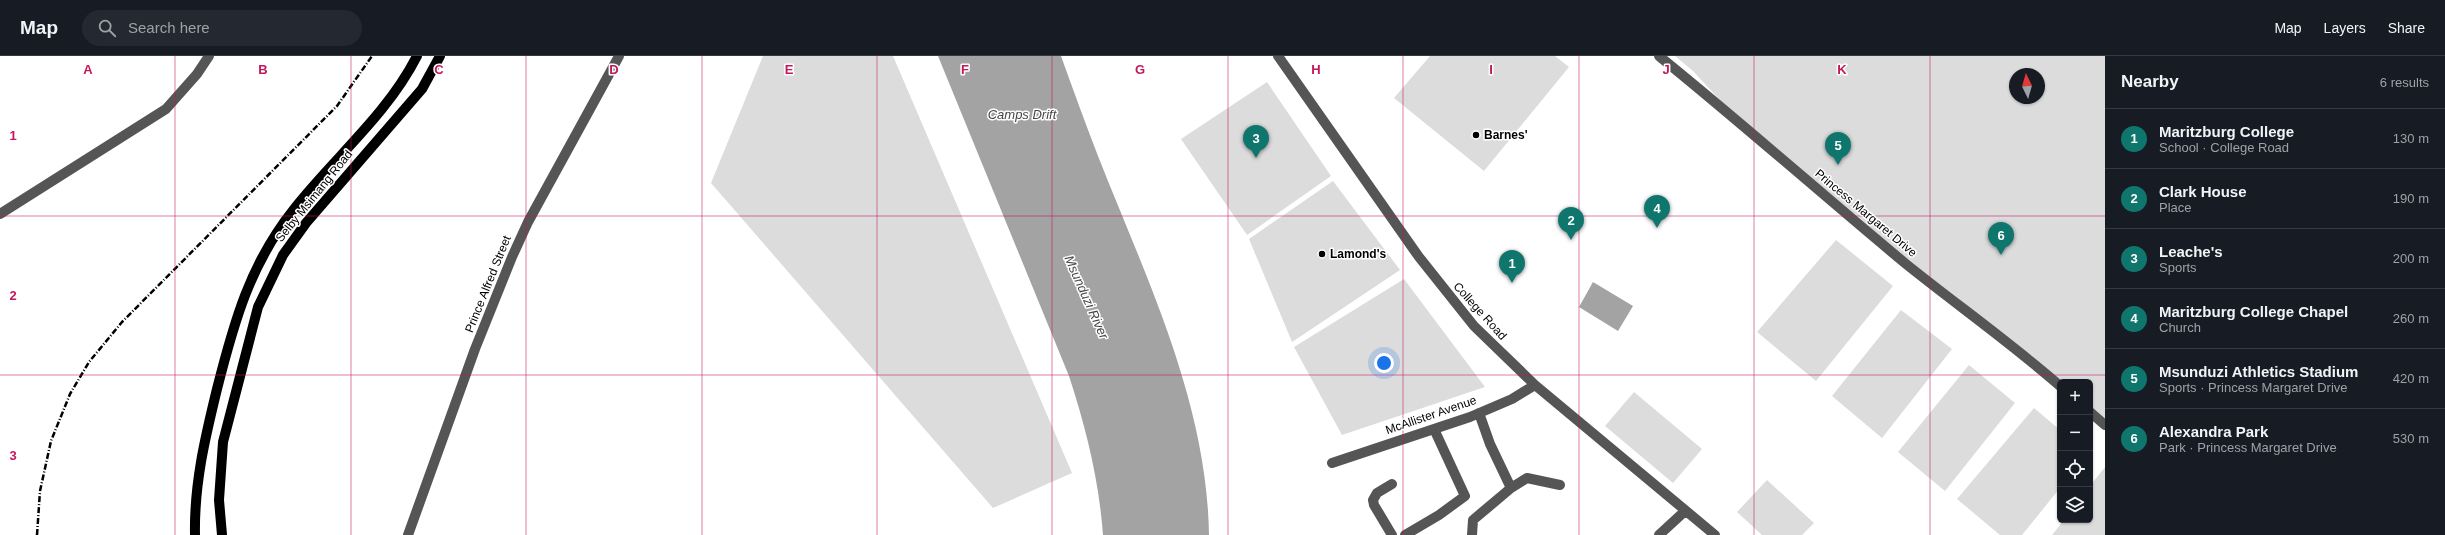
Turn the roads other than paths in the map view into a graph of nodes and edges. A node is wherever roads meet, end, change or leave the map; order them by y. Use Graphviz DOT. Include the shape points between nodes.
graph roads {
  1 [pos="209,56"];
  2 [pos="417,56"];
  3 [pos="440,56"];
  4 [pos="619,56"];
  5 [pos="1278,56"];
  6 [pos="1659,56"];
  7 [pos="0,214"];
  8 [pos="2057,384"];
  9 [pos="1535,385"];
  10 [pos="1479,413"];
  11 [pos="2093,415"];
  12 [pos="2105,425"];
  13 [pos="1434,429"];
  14 [pos="1332,463"];
  15 [pos="1392,484"];
  16 [pos="1560,485"];
  17 [pos="1511,488"];
  18 [pos="1685,511"];
  19 [pos="195,535"];
  20 [pos="222,535"];
  21 [pos="408,535"];
  22 [pos="1392,535"];
  23 [pos="1405,535"];
  24 [pos="1472,535"];
  25 [pos="1659,535"];
  26 [pos="1716,535"];
  1 -- 7 [label="street" via="197,74 166,109"];
  2 -- 19 [label="main road, Selby Msimang Road" via="395,93 280,228 249,283 230,336 202,450 197,475"];
  3 -- 20 [label="main road, Selby Msimang Road" via="422,89 306,223 283,255 258,307 223,442 219,493"];
  4 -- 21 [label="street, Prince Alfred Street" via="528,222 512,257 475,349"];
  5 -- 9 [label="street, College Road" via="1330,133 1441,286 1474,326"];
  6 -- 8 [label="street, Princess Margaret Drive" via="1734,116 1836,206"];
  9 -- 10 [label="street, McAllister Avenue" via="1512,399"];
  9 -- 18 [label="street, College Road"];
  10 -- 13 [label="street, McAllister Avenue"];
  10 -- 17 [label="street" via="1490,444"];
  11 -- 12 [label="street"];
  13 -- 14 [label="street, McAllister Avenue"];
  13 -- 23 [label="street" via="1465,496"];
  15 -- 22 [label="street" via="1377,493 1373,500"];
  16 -- 17 [label="street" via="1527,478"];
  17 -- 24 [label="street" via="1473,520"];
  18 -- 25 [label="street"];
  18 -- 26 [label="street, College Road"];
}
